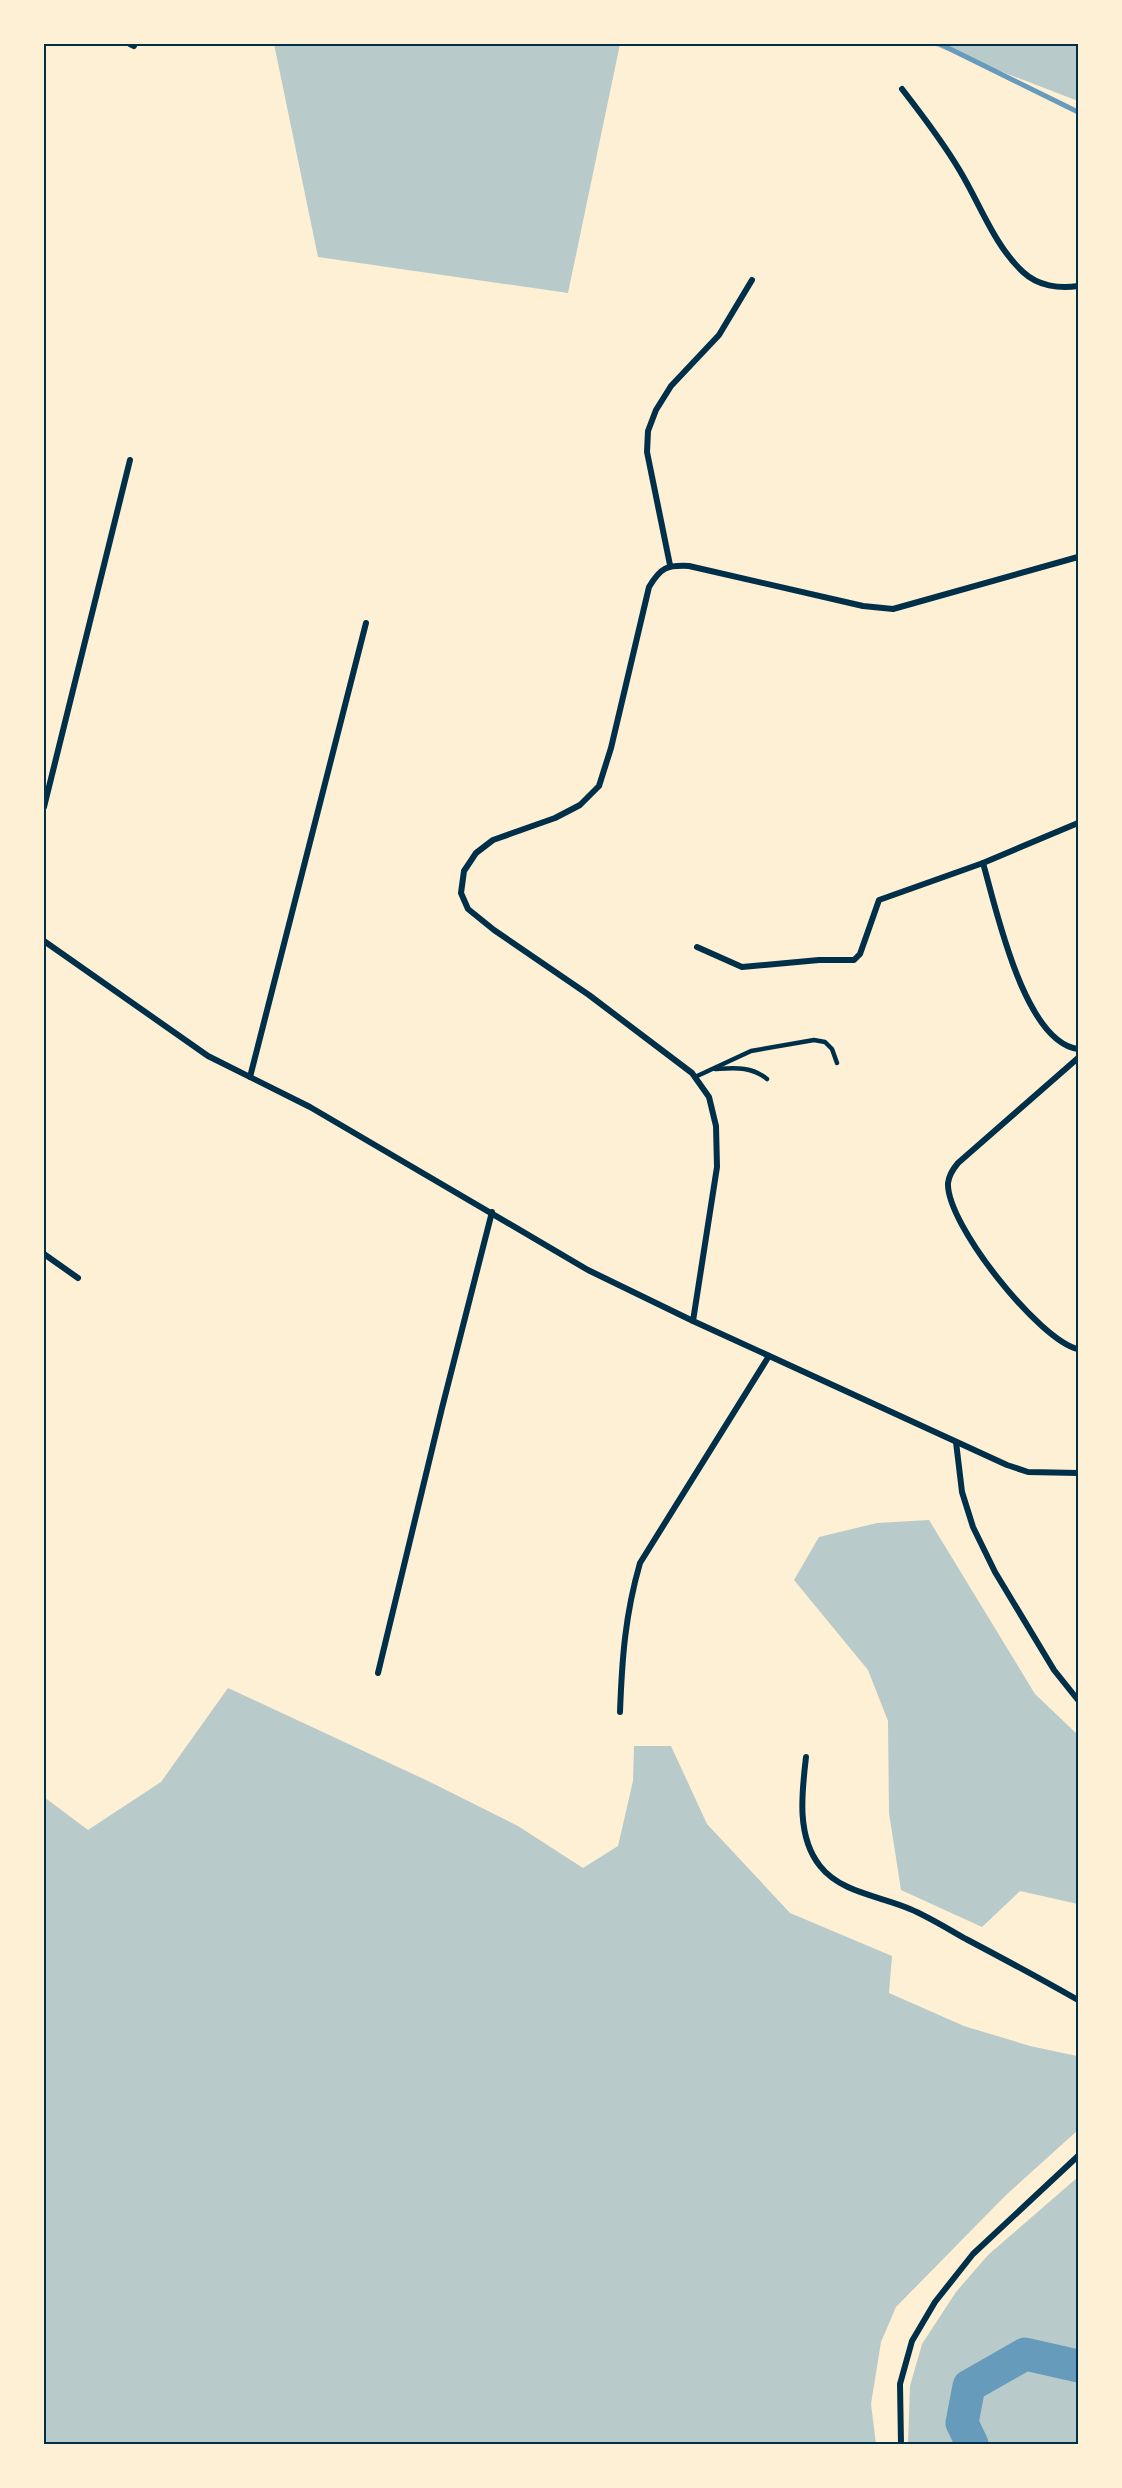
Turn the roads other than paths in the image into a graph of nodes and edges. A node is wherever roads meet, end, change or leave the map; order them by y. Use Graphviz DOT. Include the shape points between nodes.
graph roads {
  1 [pos="902,89"];
  2 [pos="752,280"];
  3 [pos="1078,286"];
  4 [pos="130,460"];
  5 [pos="1078,557"];
  6 [pos="670,565"];
  7 [pos="366,623"];
  8 [pos="44,807"];
  9 [pos="1078,823"];
  10 [pos="983,863"];
  11 [pos="44,941"];
  12 [pos="697,947"];
  13 [pos="1078,1049"];
  14 [pos="1078,1058"];
  15 [pos="837,1063"];
  16 [pos="713,1069"];
  17 [pos="250,1077"];
  18 [pos="695,1077"];
  19 [pos="767,1079"];
  20 [pos="492,1212"];
  21 [pos="44,1254"];
  22 [pos="78,1278"];
  23 [pos="693,1321"];
  24 [pos="1078,1349"];
  25 [pos="769,1356"];
  26 [pos="956,1442"];
  27 [pos="1078,1473"];
  28 [pos="378,1673"];
  29 [pos="1078,1700"];
  30 [pos="620,1712"];
  31 [pos="806,1756"];
  32 [pos="1078,2000"];
  33 [pos="1078,2156"];
  34 [pos="901,2445"];
  1 -- 3 [label="street" via="937,134 1003,248 1024,273 1043,284"];
  2 -- 6 [label="street" via="719,335 671,386 648,431 646,452"];
  4 -- 8 [label="street"];
  5 -- 6 [label="street" via="893,609 862,606"];
  6 -- 18 [label="street" via="656,575 649,587 599,786 580,805 493,840 476,853 464,870 461,893 468,909 494,930 590,995"];
  7 -- 17 [label="street"];
  9 -- 10 [label="street"];
  10 -- 12 [label="street" via="879,900 860,954 854,960 742,967"];
  10 -- 13 [label="street" via="1011,959 1031,1007 1050,1033"];
  11 -- 17 [label="street" via="208,1056"];
  14 -- 24 [label="street" via="958,1163 948,1185 962,1224 983,1262 1048,1333"];
  15 -- 16 [label="lane" via="832,1048 814,1040 751,1051"];
  16 -- 18 [label="lane"];
  16 -- 19 [label="lane" via="745,1068"];
  17 -- 20 [label="street" via="310,1107"];
  18 -- 23 [label="street" via="710,1097 716,1126 717,1167"];
  20 -- 23 [label="street" via="588,1269"];
  20 -- 28 [label="street"];
  21 -- 22 [label="street"];
  23 -- 25 [label="street"];
  25 -- 26 [label="street"];
  25 -- 30 [label="street" via="640,1563 624,1635"];
  26 -- 27 [label="street" via="1028,1472"];
  26 -- 29 [label="street" via="962,1492 973,1527 1048,1660"];
  31 -- 32 [label="street" via="802,1817 810,1848 831,1876 910,1909"];
  33 -- 34 [label="street" via="973,2254 935,2302 912,2341 900,2384"];
}
